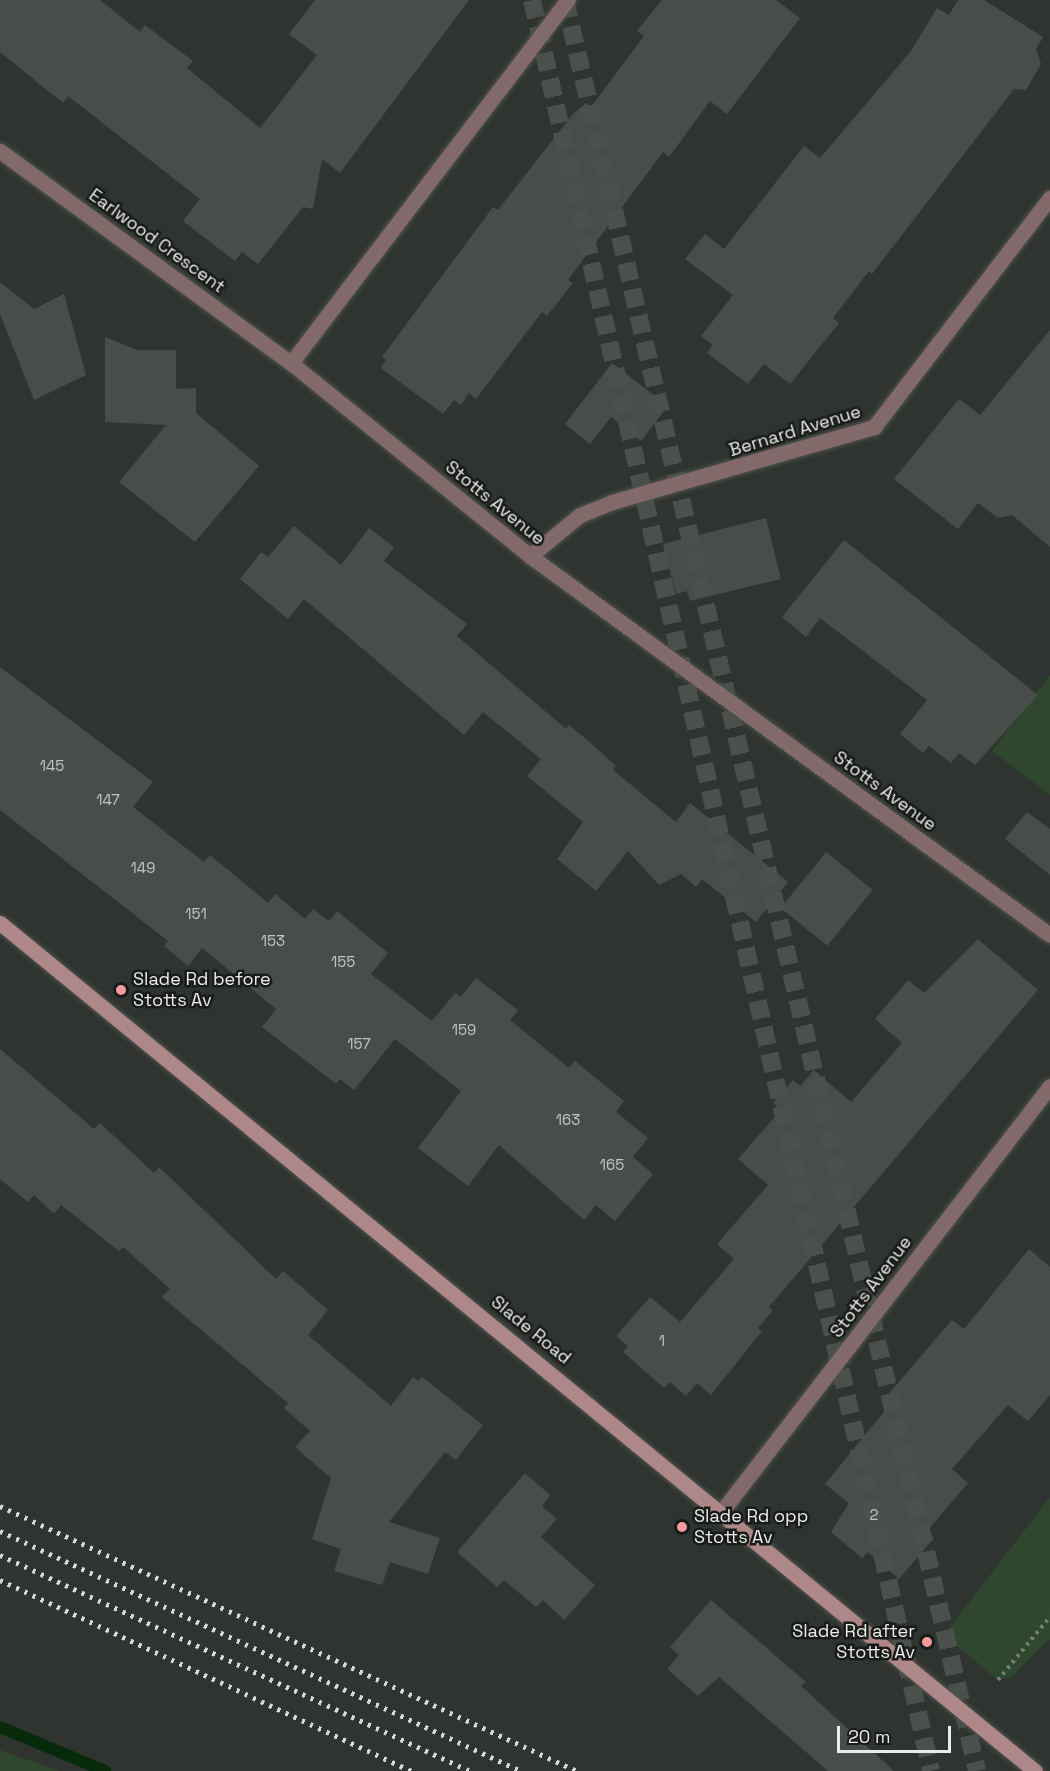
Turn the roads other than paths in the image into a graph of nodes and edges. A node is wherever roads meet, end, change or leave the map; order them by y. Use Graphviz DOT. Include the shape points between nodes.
graph roads {
  1 [pos="568,0"];
  2 [pos="0,151"];
  3 [pos="1050,198"];
  4 [pos="291,363"];
  5 [pos="530,556"];
  6 [pos="0,923"];
  7 [pos="1050,935"];
  8 [pos="1050,1086"];
  9 [pos="722,1511"];
  10 [pos="1035,1771"];
  1 -- 4 [label="street"];
  2 -- 4 [label="street, Earlwood Crescent"];
  3 -- 5 [label="street, Bernard Avenue" via="874,428 612,502 580,515"];
  4 -- 5 [label="street, Stotts Avenue"];
  5 -- 7 [label="street, Stotts Avenue"];
  6 -- 9 [label="main road, Slade Road"];
  8 -- 9 [label="street, Stotts Avenue"];
  9 -- 10 [label="main road, Slade Road"];
}
